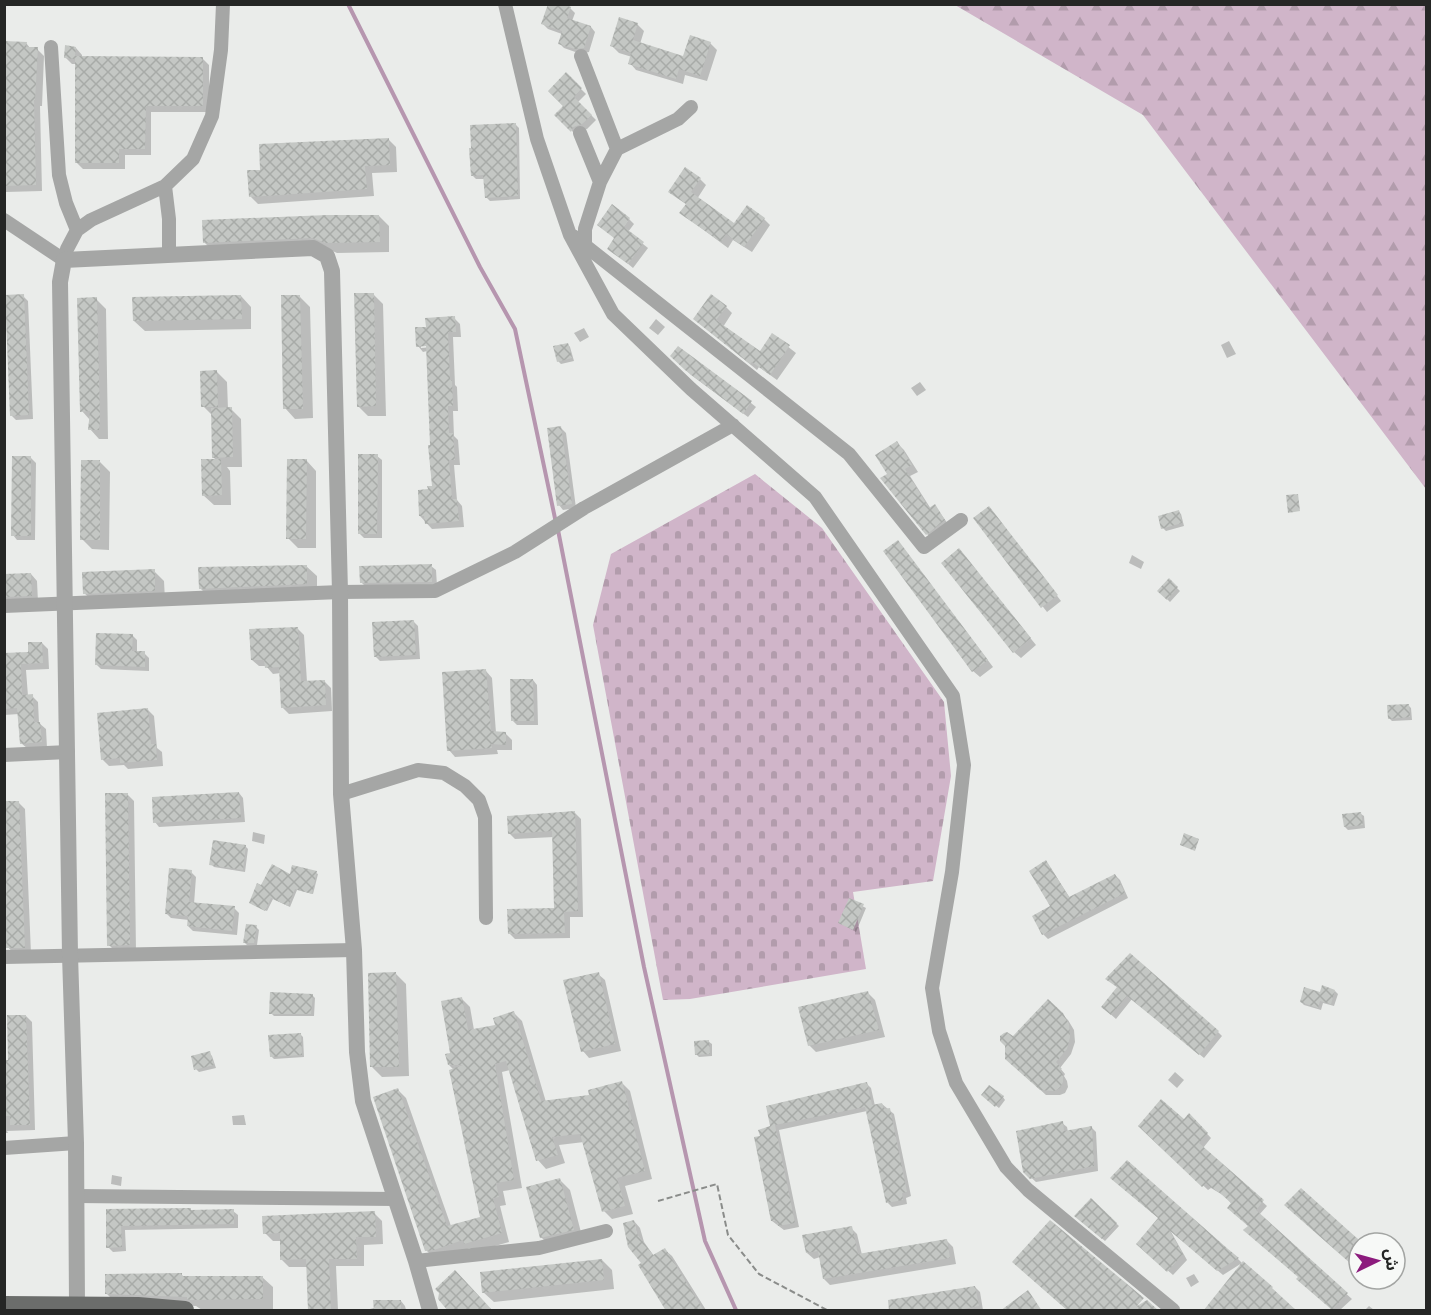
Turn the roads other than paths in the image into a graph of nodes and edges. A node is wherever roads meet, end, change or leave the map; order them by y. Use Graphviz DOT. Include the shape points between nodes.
graph roads {
  1 [pos="223,4"];
  2 [pos="505,4"];
  3 [pos="51,47"];
  4 [pos="581,56"];
  5 [pos="691,107"];
  6 [pos="580,134"];
  7 [pos="616,148"];
  8 [pos="600,182"];
  9 [pos="165,186"];
  10 [pos="4,220"];
  11 [pos="77,230"];
  12 [pos="570,235"];
  13 [pos="585,244"];
  14 [pos="169,255"];
  15 [pos="64,260"];
  16 [pos="733,425"];
  17 [pos="961,520"];
  18 [pos="340,592"];
  19 [pos="66,604"];
  20 [pos="4,606"];
  21 [pos="68,752"];
  22 [pos="4,755"];
  23 [pos="341,794"];
  24 [pos="486,918"];
  25 [pos="354,950"];
  26 [pos="70,955"];
  27 [pos="4,957"];
  28 [pos="76,1143"];
  29 [pos="4,1148"];
  30 [pos="76,1196"];
  31 [pos="396,1199"];
  32 [pos="606,1231"];
  33 [pos="416,1261"];
  34 [pos="4,1305"];
  35 [pos="77,1305"];
  36 [pos="427,1307"];
  37 [pos="185,1311"];
  38 [pos="1173,1311"];
  1 -- 9 [label="street" via="212,116 193,159"];
  2 -- 12 [label="street" via="537,139"];
  3 -- 11 [label="street" via="59,175"];
  4 -- 7 [label="street"];
  5 -- 7 [label="street" via="678,119"];
  6 -- 8 [label="street"];
  7 -- 8 [label="street"];
  8 -- 13 [label="street" via="585,229"];
  9 -- 11 [label="street"];
  9 -- 14 [label="street"];
  10 -- 15 [label="street"];
  11 -- 15 [label="street"];
  12 -- 13 [label="street"];
  12 -- 16 [label="street" via="613,314"];
  13 -- 17 [label="street" via="849,454 924,547"];
  14 -- 15 [label="street"];
  14 -- 18 [label="street" via="313,248 327,256 332,271"];
  15 -- 19 [label="street" via="60,282"];
  16 -- 18 [label="street" via="584,508 515,552 435,591"];
  16 -- 38 [label="street" via="815,497 953,696 964,765 952,872 932,988 939,1030 956,1083 1006,1167 1028,1190"];
  18 -- 19 [label="street"];
  18 -- 23 [label="street"];
  19 -- 20 [label="street"];
  19 -- 21 [label="street"];
  21 -- 22 [label="street"];
  21 -- 26 [label="street"];
  23 -- 24 [label="street" via="418,770 444,773 465,786 479,800 485,817"];
  23 -- 25 [label="street"];
  25 -- 26 [label="street"];
  25 -- 31 [label="street" via="357,1052 363,1101"];
  26 -- 27 [label="street"];
  26 -- 28 [label="street"];
  28 -- 29 [label="street"];
  28 -- 30 [label="street"];
  30 -- 31 [label="street"];
  30 -- 35 [label="street"];
  31 -- 33 [label="street"];
  32 -- 33 [label="street" via="539,1248"];
  33 -- 36 [label="street"];
  34 -- 35 [label="main road"];
  35 -- 37 [label="main road"];
}
